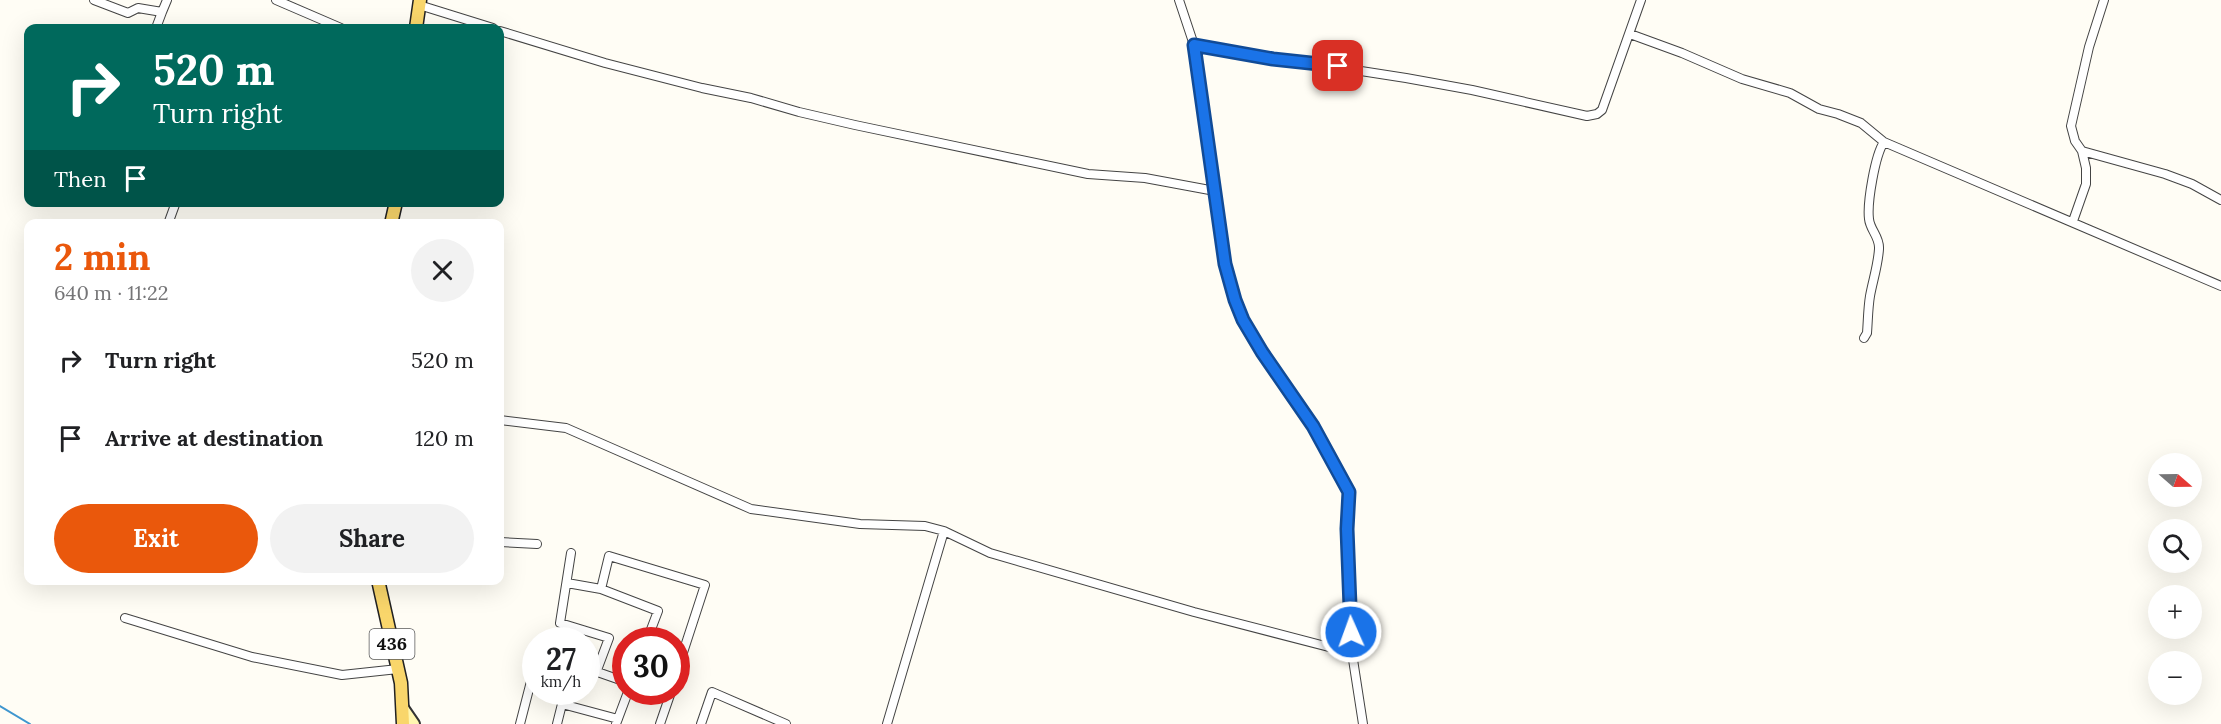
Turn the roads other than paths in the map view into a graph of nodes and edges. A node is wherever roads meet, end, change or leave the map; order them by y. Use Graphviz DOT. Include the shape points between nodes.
graph roads {
  1 [pos="94,0"];
  2 [pos="166,0"];
  3 [pos="276,0"];
  4 [pos="1179,0"];
  5 [pos="1641,0"];
  6 [pos="2104,0"];
  7 [pos="420,2"];
  8 [pos="162,12"];
  9 [pos="158,24"];
  10 [pos="332,24"];
  11 [pos="417,24"];
  12 [pos="482,24"];
  13 [pos="504,31"];
  14 [pos="1630,34"];
  15 [pos="1194,45"];
  16 [pos="1884,142"];
  17 [pos="2082,152"];
  18 [pos="1215,191"];
  19 [pos="2221,200"];
  20 [pos="2073,221"];
  21 [pos="2221,286"];
  22 [pos="1864,338"];
  23 [pos="504,420"];
  24 [pos="944,531"];
  25 [pos="504,542"];
  26 [pos="537,544"];
  27 [pos="571,553"];
  28 [pos="567,583"];
  29 [pos="379,585"];
  30 [pos="601,590"];
  31 [pos="124,618"];
  32 [pos="573,627"];
  33 [pos="652,627"];
  34 [pos="690,631"];
  35 [pos="600,635"];
  36 [pos="1352,652"];
  37 [pos="600,662"];
  38 [pos="398,669"];
  39 [pos="525,705"];
  40 [pos="623,705"];
  41 [pos="667,705"];
  42 [pos="403,708"];
  43 [pos="617,721"];
  44 [pos="403,724"];
  45 [pos="414,724"];
  46 [pos="520,724"];
  47 [pos="557,724"];
  48 [pos="660,724"];
  49 [pos="700,724"];
  50 [pos="786,724"];
  51 [pos="887,724"];
  52 [pos="1363,724"];
  1 -- 8 [label="street" via="128,13 138,8"];
  2 -- 8 [label="street"];
  3 -- 10 [label="street"];
  4 -- 15 [label="street"];
  5 -- 14 [label="street"];
  6 -- 17 [label="street" via="2071,126"];
  7 -- 11 [label="main road"];
  7 -- 12 [label="street"];
  8 -- 9 [label="street"];
  13 -- 18 [label="street" via="605,63 855,125 1088,174 1145,178"];
  14 -- 15 [label="street" via="1602,110 1587,116 1417,80"];
  14 -- 16 [label="street" via="1861,123"];
  15 -- 18 [label="street"];
  16 -- 20 [label="street"];
  16 -- 22 [label="street" via="1876,160 1869,212 1869,222 1880,246"];
  17 -- 19 [label="street" via="2165,174"];
  17 -- 20 [label="street" via="2086,184"];
  18 -- 36 [label="street" via="1225,264 1243,320 1313,426 1349,492"];
  20 -- 21 [label="street"];
  23 -- 24 [label="street" via="566,428 751,509"];
  24 -- 36 [label="street" via="990,553 1194,612"];
  24 -- 51 [label="street"];
  25 -- 26 [label="street"];
  27 -- 28 [label="street"];
  28 -- 30 [label="street"];
  28 -- 32 [label="street" via="560,623"];
  29 -- 38 [label="main road, 436"];
  30 -- 33 [label="street" via="658,611"];
  30 -- 34 [label="street" via="609,556 705,585"];
  31 -- 38 [label="street" via="252,657 342,675"];
  35 -- 37 [label="street" via="609,638"];
  36 -- 52 [label="street"];
  38 -- 42 [label="main road, 436"];
  39 -- 46 [label="street"];
  40 -- 43 [label="street"];
  41 -- 48 [label="street"];
  42 -- 44 [label="main road"];
  42 -- 45 [label="street, 436"];
  43 -- 47 [label="street" via="562,704"];
  49 -- 50 [label="street" via="712,692"];
}
